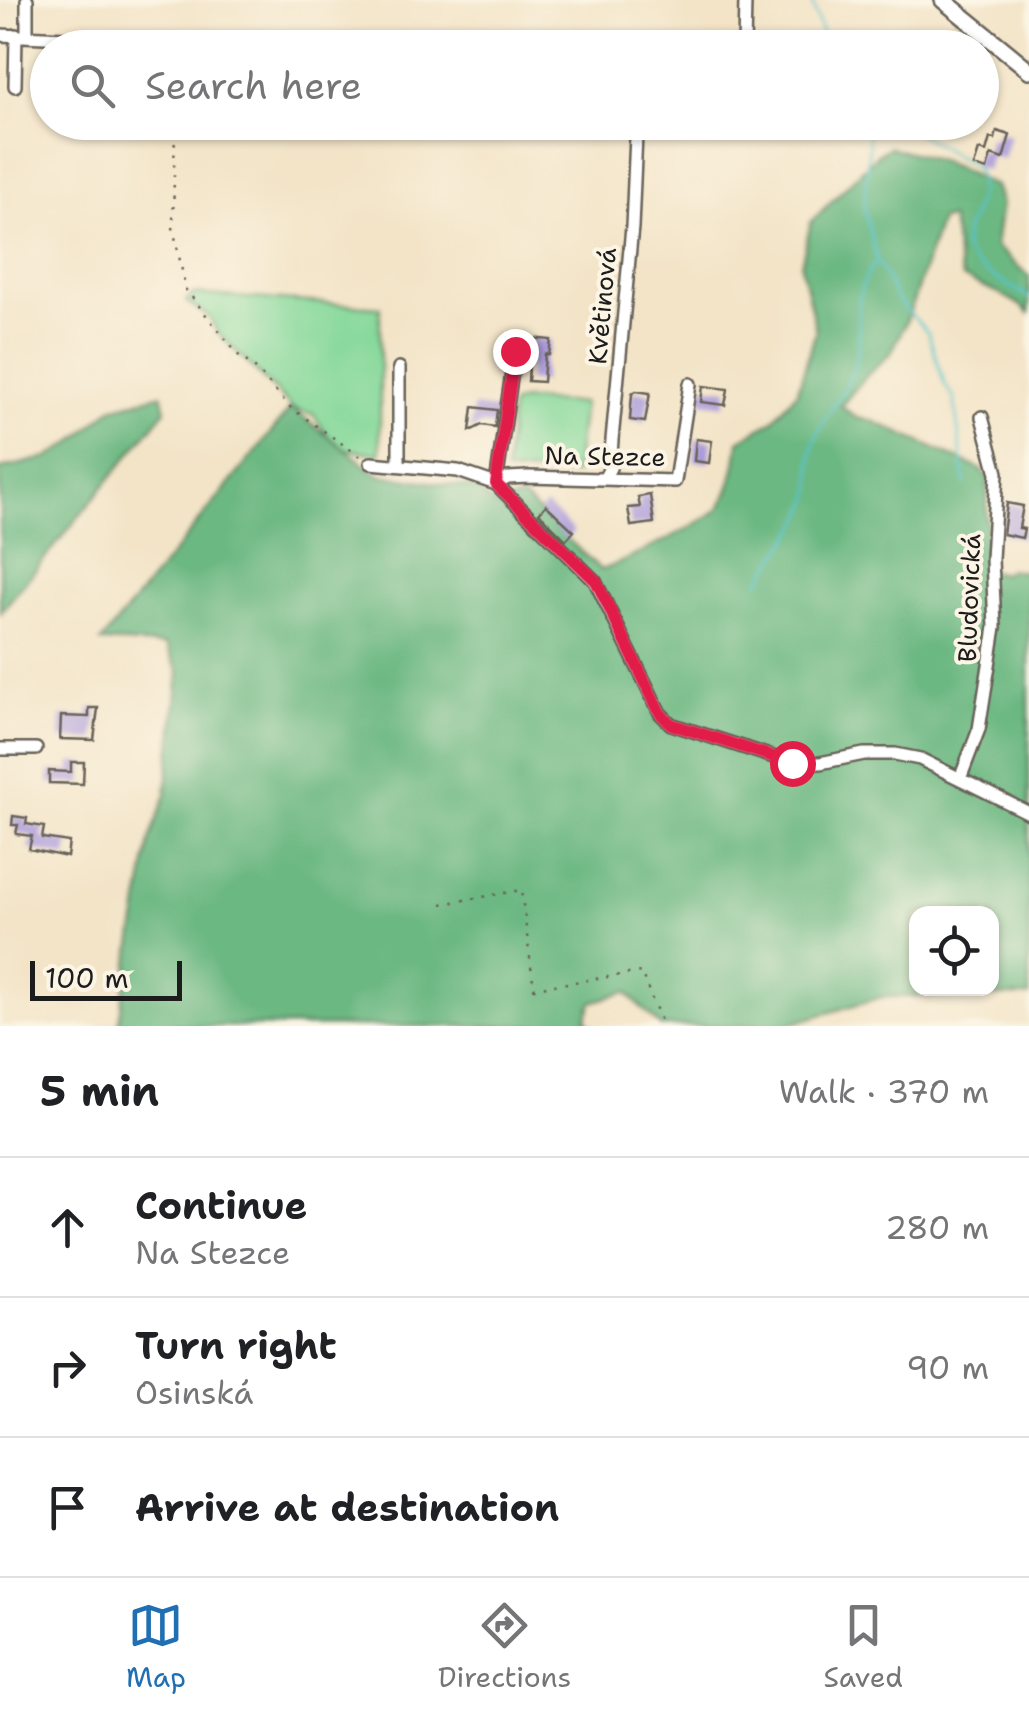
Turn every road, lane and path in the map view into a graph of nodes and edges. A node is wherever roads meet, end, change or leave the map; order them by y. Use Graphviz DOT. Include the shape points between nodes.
graph roads {
  1 [pos="27,0"];
  2 [pos="745,0"];
  3 [pos="943,0"];
  4 [pos="744,30"];
  5 [pos="980,30"];
  6 [pos="0,35"];
  7 [pos="21,35"];
  8 [pos="30,35"];
  9 [pos="999,46"];
  10 [pos="1029,70"];
  11 [pos="14,86"];
  12 [pos="175,140"];
  13 [pos="636,140"];
  14 [pos="515,351"];
  15 [pos="398,368"];
  16 [pos="690,384"];
  17 [pos="982,416"];
  18 [pos="370,463"];
  19 [pos="398,464"];
  20 [pos="604,479"];
  21 [pos="496,484"];
  22 [pos="36,749"];
  23 [pos="0,750"];
  24 [pos="960,780"];
  25 [pos="1029,813"];
  26 [pos="442,904"];
  27 [pos="663,1026"];
  1 -- 7 [label="street"];
  2 -- 4 [label="street"];
  3 -- 5 [label="main road"];
  6 -- 7 [label="street"];
  7 -- 8 [label="street"];
  7 -- 11 [label="street"];
  9 -- 10 [label="main road"];
  12 -- 18 [label="path" via="173,227 186,290 240,358 292,408"];
  13 -- 20 [label="street, Květinová"];
  14 -- 21 [label="street"];
  15 -- 19 [label="street"];
  16 -- 20 [label="street, Na Stezce" via="677,480"];
  17 -- 24 [label="street, Bludovická" via="997,473 995,627 979,729"];
  18 -- 19 [label="street, Na Stezce"];
  19 -- 21 [label="street, Na Stezce" via="458,471"];
  20 -- 21 [label="street, Na Stezce" via="516,477"];
  21 -- 24 [label="street, Na Stezce" via="596,581 671,724 792,763 895,754"];
  22 -- 23 [label="street"];
  24 -- 25 [label="street, Na Stezce"];
  26 -- 27 [label="path" via="521,890 534,988 641,972"];
}
